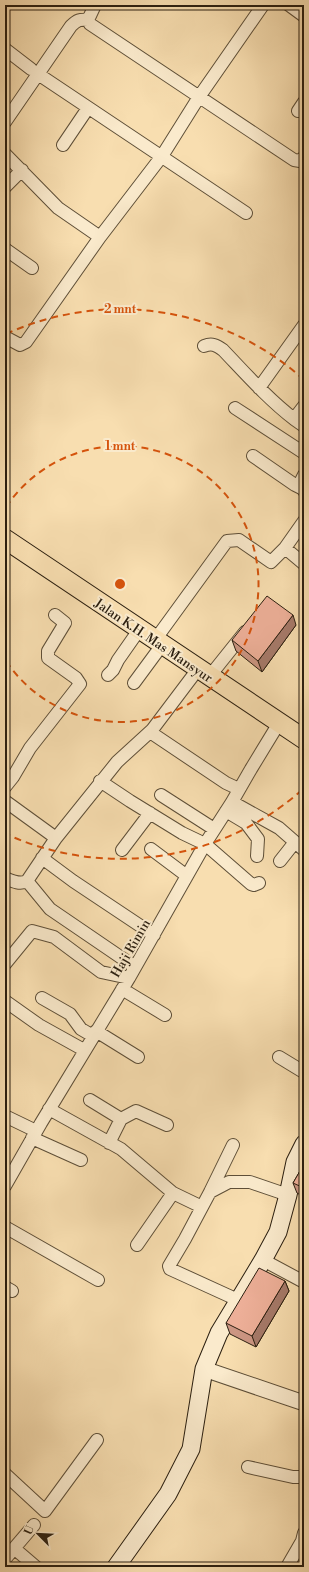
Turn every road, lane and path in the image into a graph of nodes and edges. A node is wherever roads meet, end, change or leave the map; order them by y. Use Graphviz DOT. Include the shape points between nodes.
graph roads {
  1 [pos="95,5"];
  2 [pos="263,5"];
  3 [pos="289,5"];
  4 [pos="304,16"];
  5 [pos="88,20"];
  6 [pos="5,49"];
  7 [pos="34,71"];
  8 [pos="200,97"];
  9 [pos="88,108"];
  10 [pos="5,122"];
  11 [pos="63,145"];
  12 [pos="5,154"];
  13 [pos="162,156"];
  14 [pos="304,157"];
  15 [pos="22,170"];
  16 [pos="5,187"];
  17 [pos="246,212"];
  18 [pos="100,237"];
  19 [pos="5,249"];
  20 [pos="32,268"];
  21 [pos="304,325"];
  22 [pos="5,337"];
  23 [pos="204,346"];
  24 [pos="259,388"];
  25 [pos="304,406"];
  26 [pos="235,408"];
  27 [pos="299,423"];
  28 [pos="304,453"];
  29 [pos="253,456"];
  30 [pos="304,475"];
  31 [pos="303,490"];
  32 [pos="304,521"];
  33 [pos="5,539"];
  34 [pos="284,548"];
  35 [pos="304,564"];
  36 [pos="55,615"];
  37 [pos="252,622"];
  38 [pos="139,630"];
  39 [pos="159,643"];
  40 [pos="203,673"];
  41 [pos="108,675"];
  42 [pos="134,683"];
  43 [pos="279,723"];
  44 [pos="150,732"];
  45 [pos="304,739"];
  46 [pos="100,781"];
  47 [pos="5,787"];
  48 [pos="239,789"];
  49 [pos="161,795"];
  50 [pos="5,801"];
  51 [pos="229,807"];
  52 [pos="150,813"];
  53 [pos="214,829"];
  54 [pos="56,838"];
  55 [pos="295,842"];
  56 [pos="205,844"];
  57 [pos="151,848"];
  58 [pos="122,850"];
  59 [pos="304,850"];
  60 [pos="257,856"];
  61 [pos="42,858"];
  62 [pos="280,861"];
  63 [pos="187,876"];
  64 [pos="5,878"];
  65 [pos="27,881"];
  66 [pos="259,883"];
  67 [pos="154,935"];
  68 [pos="5,964"];
  69 [pos="135,967"];
  70 [pos="129,978"];
  71 [pos="122,989"];
  72 [pos="42,998"];
  73 [pos="5,1001"];
  74 [pos="166,1015"];
  75 [pos="95,1033"];
  76 [pos="84,1050"];
  77 [pos="138,1057"];
  78 [pos="279,1057"];
  79 [pos="304,1071"];
  80 [pos="90,1100"];
  81 [pos="49,1109"];
  82 [pos="5,1116"];
  83 [pos="121,1119"];
  84 [pos="167,1125"];
  85 [pos="34,1134"];
  86 [pos="109,1143"];
  87 [pos="304,1144"];
  88 [pos="233,1145"];
  89 [pos="81,1160"];
  90 [pos="6,1184"];
  91 [pos="210,1192"];
  92 [pos="173,1193"];
  93 [pos="288,1195"];
  94 [pos="202,1206"];
  95 [pos="5,1227"];
  96 [pos="137,1245"];
  97 [pos="263,1260"];
  98 [pos="98,1280"];
  99 [pos="304,1282"];
  100 [pos="238,1300"];
  101 [pos="202,1377"];
  102 [pos="303,1400"];
  103 [pos="97,1440"];
  104 [pos="248,1467"];
  105 [pos="5,1474"];
  106 [pos="304,1478"];
  107 [pos="34,1525"];
  108 [pos="303,1539"];
  109 [pos="15,1548"];
  110 [pos="5,1559"];
  111 [pos="36,1567"];
  112 [pos="116,1567"];
  113 [pos="287,1567"];
  1 -- 5 [label="street"];
  2 -- 8 [label="street"];
  3 -- 4 [label="street"];
  5 -- 7 [label="street" via="76,20"];
  5 -- 8 [label="street" via="90,24"];
  6 -- 7 [label="street"];
  7 -- 9 [label="street"];
  7 -- 10 [label="street"];
  8 -- 13 [label="street"];
  8 -- 14 [label="street" via="294,160 300,161"];
  9 -- 11 [label="street"];
  9 -- 13 [label="street"];
  12 -- 15 [label="street"];
  13 -- 17 [label="street"];
  13 -- 18 [label="street"];
  15 -- 16 [label="street"];
  15 -- 18 [label="street" via="58,208"];
  18 -- 22 [label="street" via="26,342 20,345"];
  19 -- 20 [label="street"];
  21 -- 24 [label="street"];
  23 -- 24 [label="street" via="210,344 223,350"];
  24 -- 27 [label="street"];
  25 -- 27 [label="street"];
  26 -- 28 [label="street"];
  29 -- 31 [label="street"];
  30 -- 31 [label="street" via="300,483"];
  32 -- 34 [label="street"];
  33 -- 38 [label="main road, Jalan K.H. Mas Mansyur"];
  34 -- 35 [label="street"];
  34 -- 39 [label="street" via="271,562 239,540 227,541"];
  36 -- 47 [label="street" via="65,623 48,651 48,658 76,678 80,684 30,748"];
  37 -- 40 [label="street"];
  38 -- 39 [label="main road, Jalan K.H. Mas Mansyur"];
  38 -- 41 [label="street"];
  39 -- 40 [label="main road, Jalan K.H. Mas Mansyur"];
  39 -- 42 [label="street"];
  40 -- 43 [label="main road, Jalan K.H. Mas Mansyur"];
  40 -- 44 [label="street"];
  43 -- 45 [label="main road, Jalan K.H. Mas Mansyur"];
  43 -- 48 [label="street, Haji Rimin"];
  44 -- 46 [label="street"];
  44 -- 48 [label="street"];
  46 -- 52 [label="street"];
  46 -- 54 [label="street"];
  48 -- 51 [label="street, Haji Rimin"];
  49 -- 53 [label="street"];
  50 -- 54 [label="street"];
  51 -- 53 [label="street, Haji Rimin"];
  51 -- 55 [label="street" via="279,828"];
  51 -- 60 [label="street" via="258,839"];
  52 -- 56 [label="street"];
  52 -- 58 [label="street"];
  53 -- 56 [label="street, Haji Rimin"];
  54 -- 61 [label="street"];
  55 -- 59 [label="street"];
  55 -- 62 [label="street"];
  56 -- 63 [label="street, Haji Rimin"];
  56 -- 66 [label="street" via="251,884"];
  57 -- 63 [label="street"];
  61 -- 65 [label="street"];
  61 -- 67 [label="street"];
  63 -- 67 [label="street, Haji Rimin"];
  64 -- 65 [label="street" via="23,883"];
  65 -- 69 [label="street" via="50,909"];
  67 -- 69 [label="street, Haji Rimin"];
  68 -- 70 [label="street" via="32,931 54,937 101,972"];
  69 -- 70 [label="street, Haji Rimin"];
  70 -- 71 [label="street, Haji Rimin"];
  71 -- 74 [label="street"];
  71 -- 75 [label="street, Haji Rimin"];
  72 -- 75 [label="street" via="70,1014 81,1029"];
  73 -- 76 [label="street" via="39,1025"];
  75 -- 76 [label="street, Haji Rimin"];
  75 -- 77 [label="street"];
  76 -- 81 [label="street, Haji Rimin"];
  78 -- 79 [label="street"];
  80 -- 83 [label="street"];
  81 -- 85 [label="street, Haji Rimin"];
  81 -- 86 [label="street"];
  82 -- 85 [label="street"];
  83 -- 84 [label="street" via="136,1111"];
  83 -- 86 [label="street"];
  85 -- 89 [label="street"];
  85 -- 90 [label="street, Haji Rimin"];
  86 -- 92 [label="street" via="121,1149"];
  87 -- 93 [label="main road" via="295,1162"];
  88 -- 91 [label="street"];
  91 -- 93 [label="street" via="229,1182 250,1182"];
  91 -- 94 [label="street"];
  92 -- 94 [label="street"];
  92 -- 96 [label="street"];
  93 -- 97 [label="main road" via="278,1232"];
  94 -- 100 [label="street" via="169,1268"];
  95 -- 98 [label="street"];
  97 -- 99 [label="street"];
  97 -- 100 [label="main road"];
  100 -- 101 [label="main road" via="218,1333"];
  101 -- 102 [label="street"];
  101 -- 112 [label="main road" via="191,1449 168,1494"];
  103 -- 105 [label="street" via="45,1511"];
  104 -- 106 [label="street"];
  107 -- 109 [label="street"];
  108 -- 113 [label="street"];
  109 -- 110 [label="street"];
  109 -- 111 [label="street"];
}
